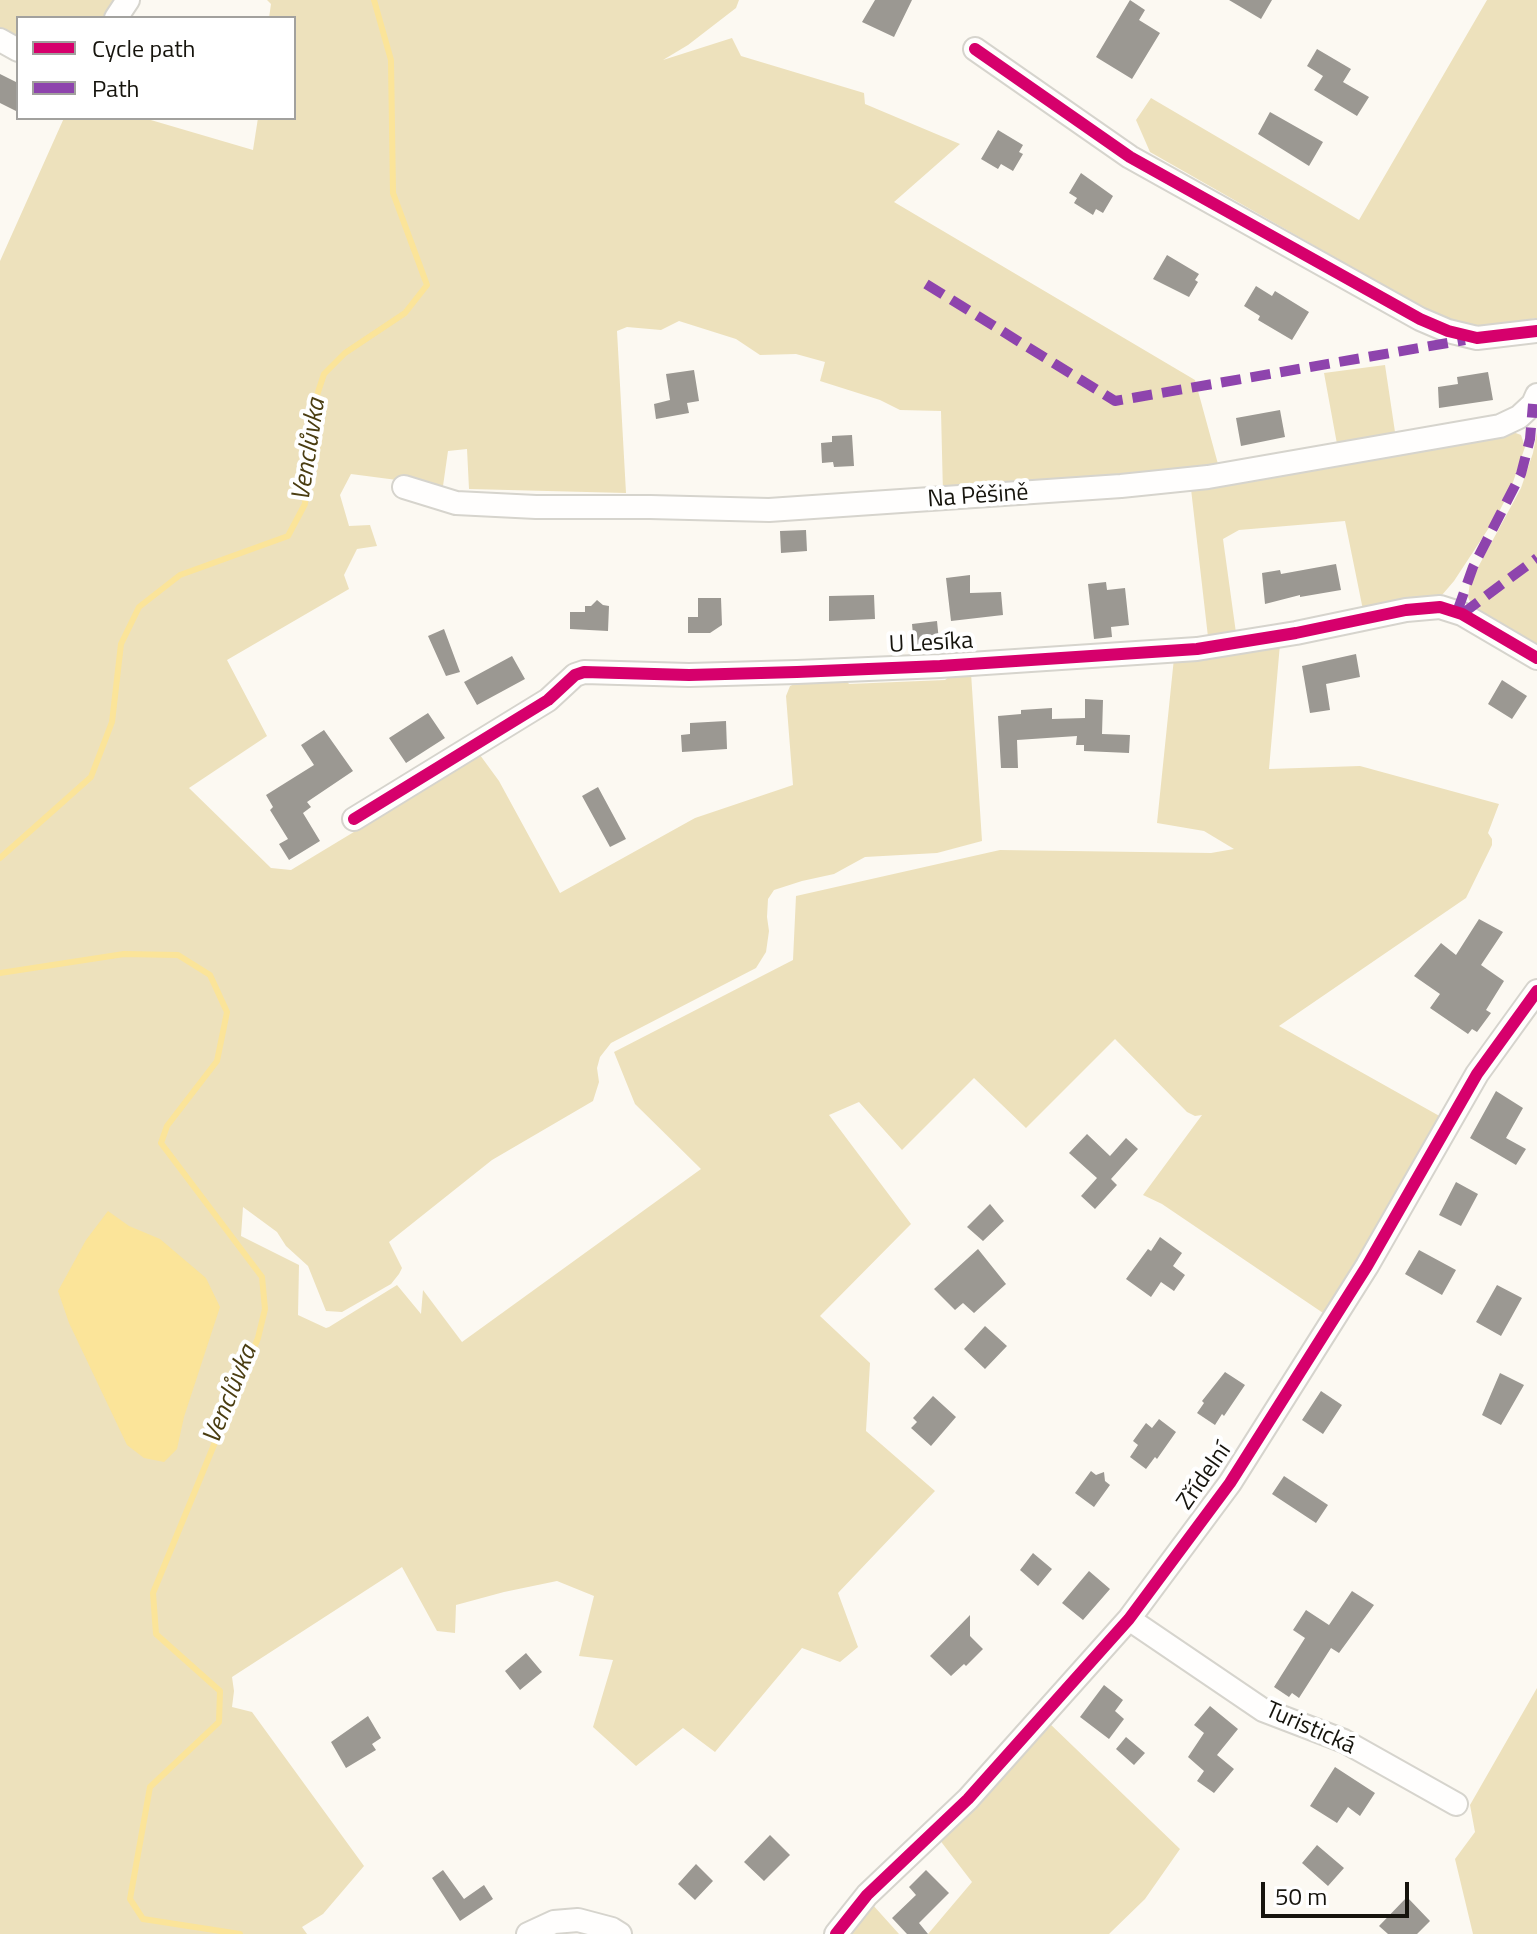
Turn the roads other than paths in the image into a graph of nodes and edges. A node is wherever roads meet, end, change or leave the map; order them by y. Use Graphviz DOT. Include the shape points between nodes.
graph roads {
  1 [pos="975,49"];
  2 [pos="1537,331"];
  3 [pos="1537,395"];
  4 [pos="404,487"];
  5 [pos="1537,658"];
  6 [pos="354,819"];
  7 [pos="1537,991"];
  8 [pos="1129,1619"];
  9 [pos="1456,1804"];
  10 [pos="528,1934"];
  11 [pos="620,1934"];
  12 [pos="836,1934"];
  1 -- 2 [label="street" via="1130,157 1420,319 1477,338"];
  3 -- 4 [label="street, Na Pěšině" via="1519,417 1500,426 1208,477 1107,487 769,510 456,503"];
  5 -- 6 [label="street, U Lesíka" via="1462,614 1440,607 1168,652 797,672 584,672 548,700"];
  7 -- 8 [label="street, Zřídelní" via="1477,1074 1360,1279 1230,1483"];
  8 -- 9 [label="street, Turistická" via="1263,1710 1344,1741"];
  8 -- 12 [label="street, Zřídelní" via="968,1799 867,1895"];
  10 -- 11 [label="street" via="554,1922 578,1920"];
}
